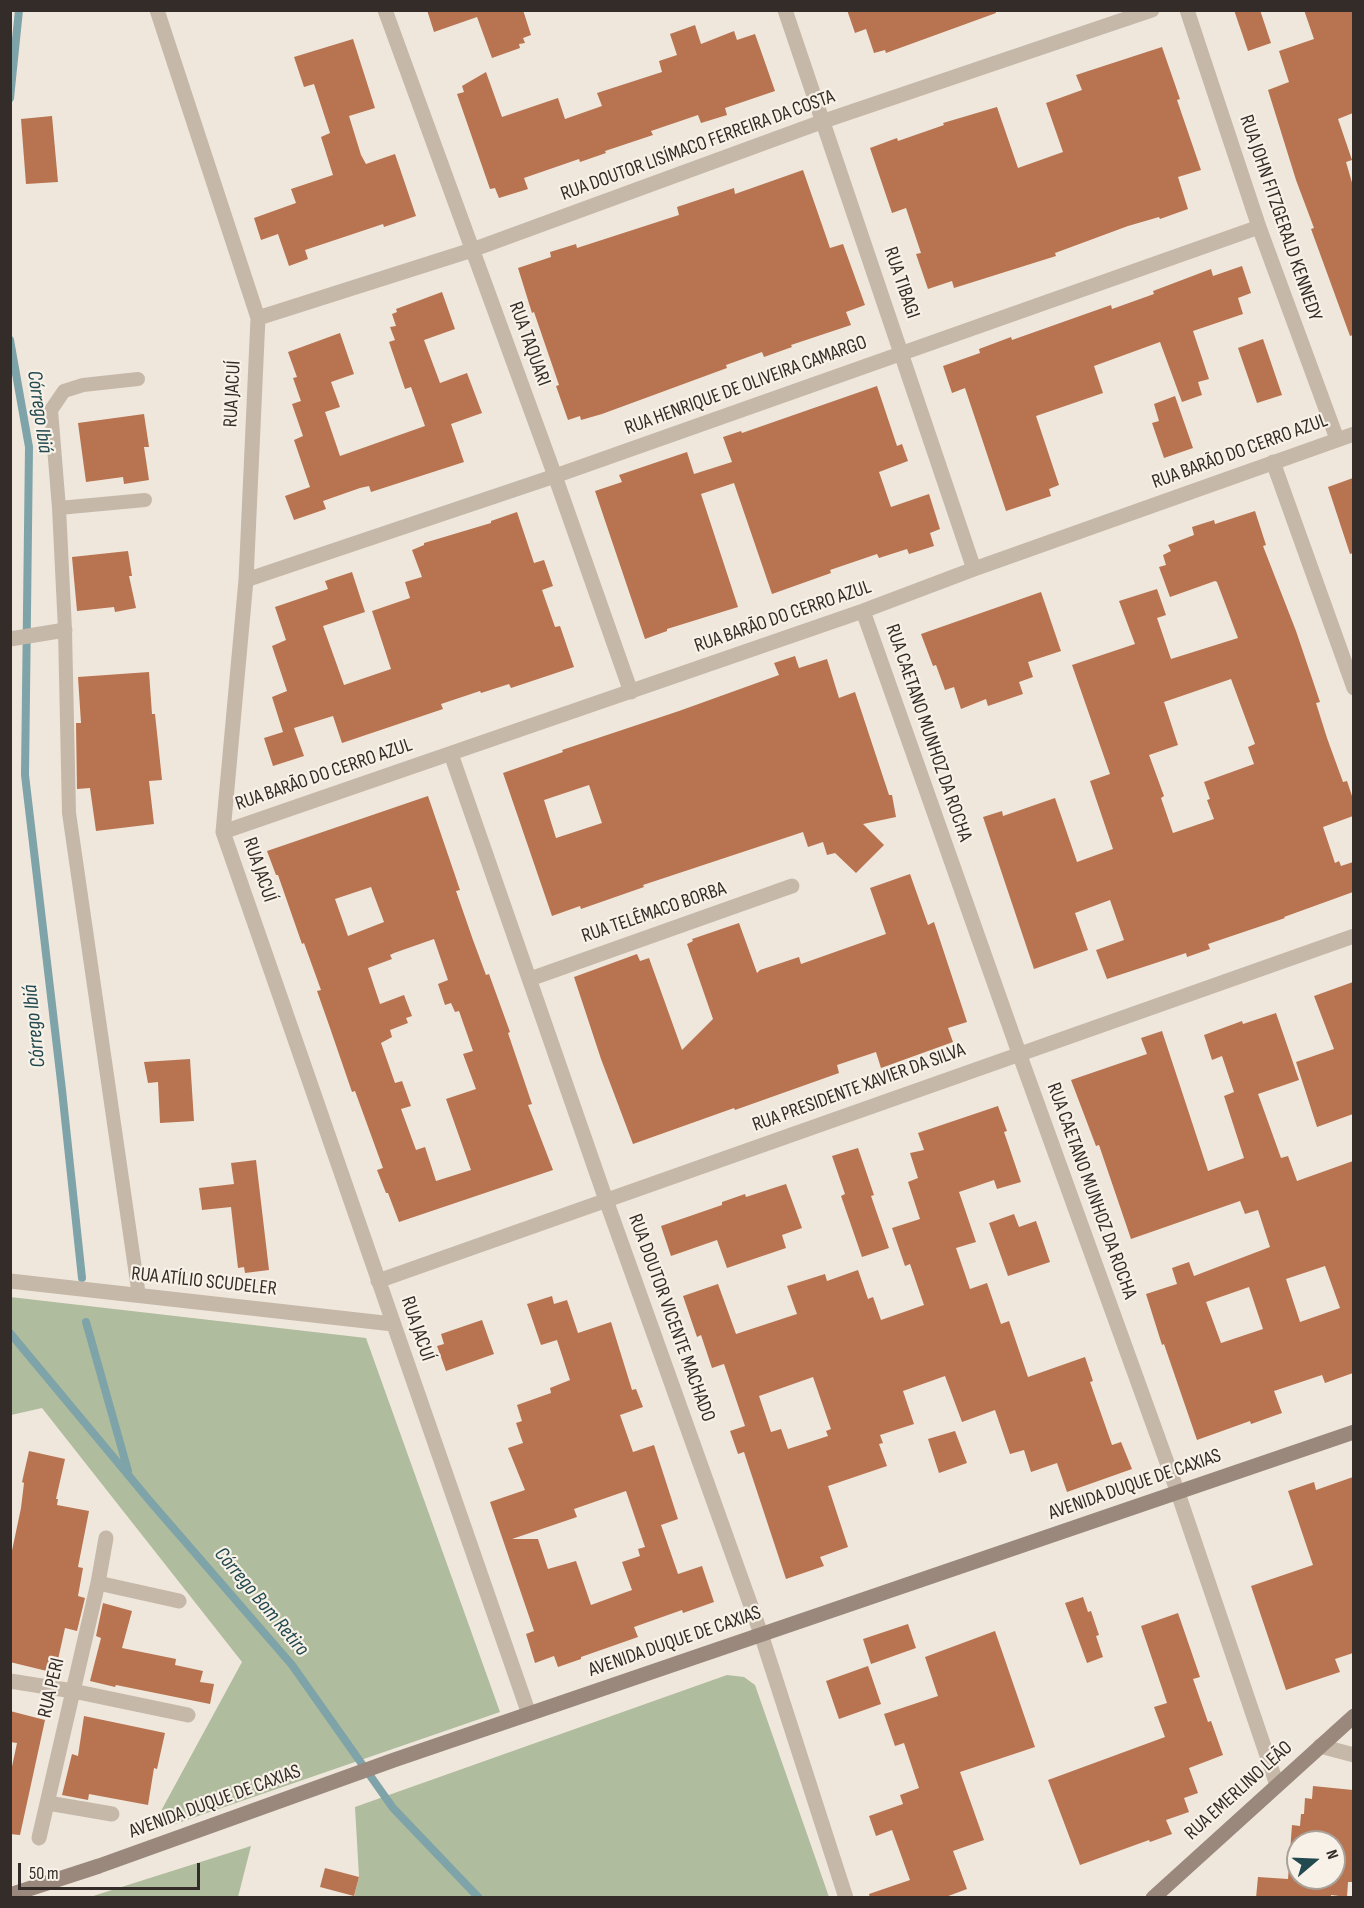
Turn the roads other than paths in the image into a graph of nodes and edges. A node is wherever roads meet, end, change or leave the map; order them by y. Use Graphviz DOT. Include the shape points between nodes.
graph roads {
  1 [pos="157,10"];
  2 [pos="385,10"];
  3 [pos="785,10"];
  4 [pos="1152,10"];
  5 [pos="1187,10"];
  6 [pos="824,121"];
  7 [pos="1259,227"];
  8 [pos="472,250"];
  9 [pos="258,318"];
  10 [pos="902,353"];
  11 [pos="138,379"];
  12 [pos="1353,434"];
  13 [pos="1336,439"];
  14 [pos="1273,462"];
  15 [pos="555,476"];
  16 [pos="145,500"];
  17 [pos="59,508"];
  18 [pos="974,569"];
  19 [pos="246,580"];
  20 [pos="863,611"];
  21 [pos="65,630"];
  22 [pos="10,639"];
  23 [pos="1353,688"];
  24 [pos="631,692"];
  25 [pos="451,754"];
  26 [pos="223,832"];
  27 [pos="792,886"];
  28 [pos="1353,936"];
  29 [pos="530,979"];
  30 [pos="1019,1053"];
  31 [pos="606,1200"];
  32 [pos="10,1281"];
  33 [pos="378,1281"];
  34 [pos="139,1296"];
  35 [pos="393,1324"];
  36 [pos="1353,1432"];
  37 [pos="1178,1493"];
  38 [pos="106,1538"];
  39 [pos="98,1583"];
  40 [pos="179,1601"];
  41 [pos="761,1634"];
  42 [pos="10,1681"];
  43 [pos="73,1691"];
  44 [pos="529,1714"];
  45 [pos="188,1715"];
  46 [pos="1353,1716"];
  47 [pos="1320,1746"];
  48 [pos="1353,1755"];
  49 [pos="1277,1785"];
  50 [pos="48,1803"];
  51 [pos="112,1814"];
  52 [pos="39,1838"];
  53 [pos="20,1894"];
  54 [pos="846,1898"];
  55 [pos="1153,1898"];
  1 -- 9 [label="street, RUA JACUÍ"];
  2 -- 8 [label="street, RUA TAQUARI"];
  3 -- 6 [label="street, RUA TIBAGI"];
  4 -- 6 [label="street, RUA DOUTOR LISÍMACO FERREIRA DA COSTA"];
  5 -- 7 [label="street, RUA JOHN FITZGERALD KENNEDY"];
  6 -- 8 [label="street, RUA DOUTOR LISÍMACO FERREIRA DA COSTA"];
  6 -- 10 [label="street, RUA TIBAGI"];
  7 -- 10 [label="street, RUA HENRIQUE DE OLIVEIRA CAMARGO"];
  7 -- 13 [label="street, RUA JOHN FITZGERALD KENNEDY"];
  8 -- 9 [label="street, RUA DOUTOR LISÍMACO FERREIRA DA COSTA"];
  8 -- 15 [label="street, RUA TAQUARI"];
  9 -- 19 [label="street, RUA JACUÍ"];
  10 -- 15 [label="street, RUA HENRIQUE DE OLIVEIRA CAMARGO"];
  10 -- 18 [label="street, RUA TIBAGI"];
  11 -- 17 [label="lane" via="64,391 51,410"];
  12 -- 13 [label="street, RUA BARÃO DO CERRO AZUL"];
  13 -- 14 [label="street, RUA BARÃO DO CERRO AZUL"];
  14 -- 18 [label="street, RUA BARÃO DO CERRO AZUL"];
  14 -- 23 [label="street"];
  15 -- 19 [label="street, RUA HENRIQUE DE OLIVEIRA CAMARGO"];
  15 -- 24 [label="street, RUA TAQUARI"];
  16 -- 17 [label="lane"];
  17 -- 21 [label="lane"];
  18 -- 20 [label="street, RUA BARÃO DO CERRO AZUL"];
  19 -- 26 [label="street, RUA JACUÍ"];
  20 -- 24 [label="street, RUA BARÃO DO CERRO AZUL"];
  20 -- 30 [label="street, RUA CAETANO MUNHOZ DA ROCHA"];
  21 -- 22 [label="street"];
  21 -- 34 [label="lane" via="69,813"];
  24 -- 25 [label="street, RUA BARÃO DO CERRO AZUL"];
  25 -- 26 [label="street, RUA BARÃO DO CERRO AZUL"];
  25 -- 29 [label="street, RUA DOUTOR VICENTE MACHADO"];
  26 -- 33 [label="street, RUA JACUÍ"];
  27 -- 29 [label="street, RUA TELÊMACO BORBA"];
  28 -- 30 [label="street, RUA PRESIDENTE XAVIER DA SILVA"];
  29 -- 31 [label="street, RUA DOUTOR VICENTE MACHADO"];
  30 -- 31 [label="street, RUA PRESIDENTE XAVIER DA SILVA"];
  30 -- 37 [label="street, RUA CAETANO MUNHOZ DA ROCHA"];
  31 -- 33 [label="street, RUA PRESIDENTE XAVIER DA SILVA"];
  31 -- 41 [label="street, RUA DOUTOR VICENTE MACHADO"];
  32 -- 34 [label="street, RUA ATÍLIO SCUDELER"];
  33 -- 35 [label="street, RUA JACUÍ"];
  34 -- 35 [label="street, RUA ATÍLIO SCUDELER"];
  35 -- 44 [label="street, RUA JACUÍ"];
  36 -- 37 [label="street, AVENIDA DUQUE DE CAXIAS"];
  37 -- 41 [label="street, AVENIDA DUQUE DE CAXIAS"];
  37 -- 49 [label="street, RUA CAETANO MUNHOZ DA ROCHA"];
  38 -- 39 [label="street, RUA PERI"];
  39 -- 40 [label="street"];
  39 -- 43 [label="street, RUA PERI"];
  41 -- 44 [label="street, AVENIDA DUQUE DE CAXIAS"];
  41 -- 54 [label="street, RUA DOUTOR VICENTE MACHADO"];
  42 -- 43 [label="street"];
  43 -- 45 [label="street"];
  43 -- 50 [label="street, RUA PERI"];
  44 -- 53 [label="street, AVENIDA DUQUE DE CAXIAS"];
  46 -- 47 [label="street, RUA EMERLINO LEÃO"];
  47 -- 48 [label="street"];
  47 -- 49 [label="street, RUA EMERLINO LEÃO"];
  49 -- 55 [label="street, RUA EMERLINO LEÃO"];
  50 -- 51 [label="street"];
  50 -- 52 [label="street, RUA PERI"];
}
